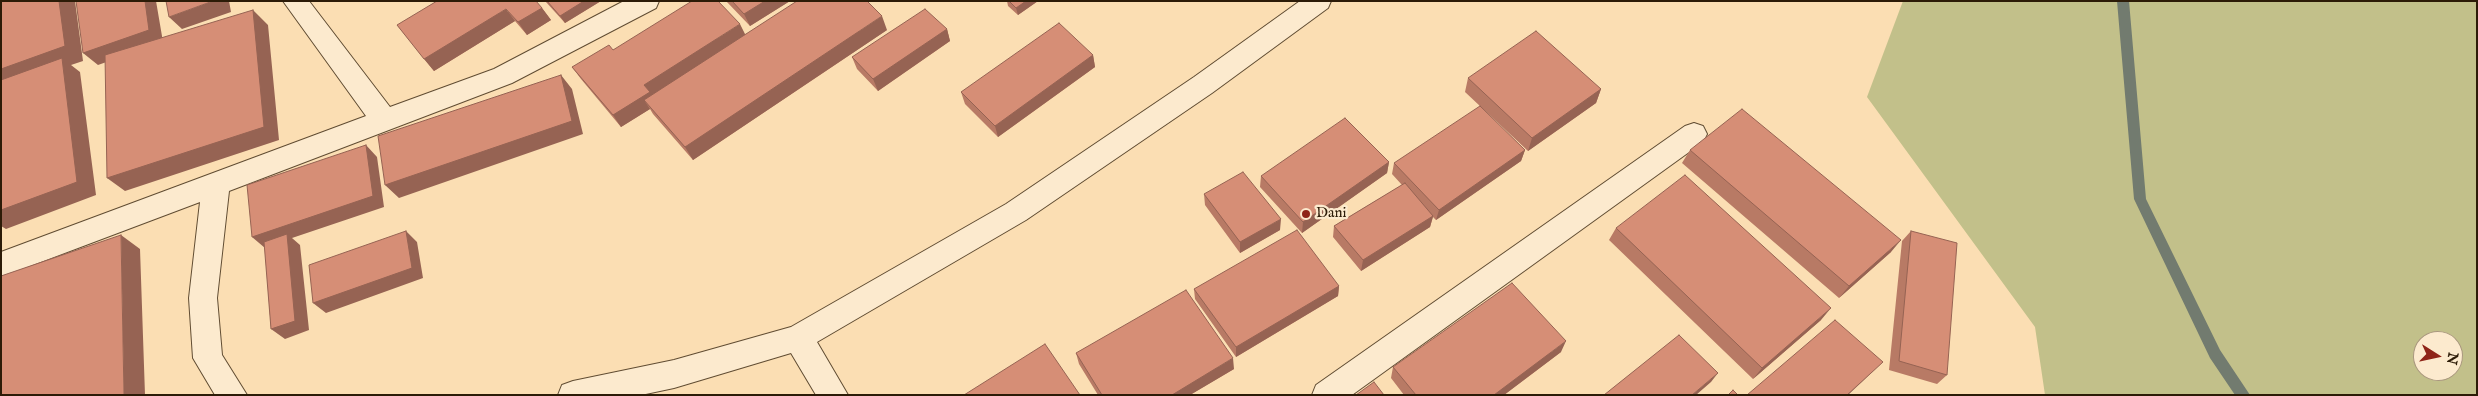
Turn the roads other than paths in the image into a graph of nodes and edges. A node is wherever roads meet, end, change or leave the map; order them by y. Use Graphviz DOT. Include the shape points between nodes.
graph roads {
  1 [pos="295,1"];
  2 [pos="647,1"];
  3 [pos="1319,1"];
  4 [pos="385,121"];
  5 [pos="1694,134"];
  6 [pos="216,185"];
  7 [pos="1,265"];
  8 [pos="798,338"];
  9 [pos="232,395"];
  10 [pos="573,395"];
  11 [pos="833,395"];
  12 [pos="1327,395"];
  1 -- 4 [label="street"];
  2 -- 4 [label="street" via="503,76"];
  3 -- 8 [label="street" via="1203,85 1016,212"];
  4 -- 6 [label="street"];
  5 -- 12 [label="street"];
  6 -- 7 [label="street"];
  6 -- 9 [label="street" via="203,298 208,358"];
  8 -- 10 [label="street" via="674,374"];
  8 -- 11 [label="street"];
}
